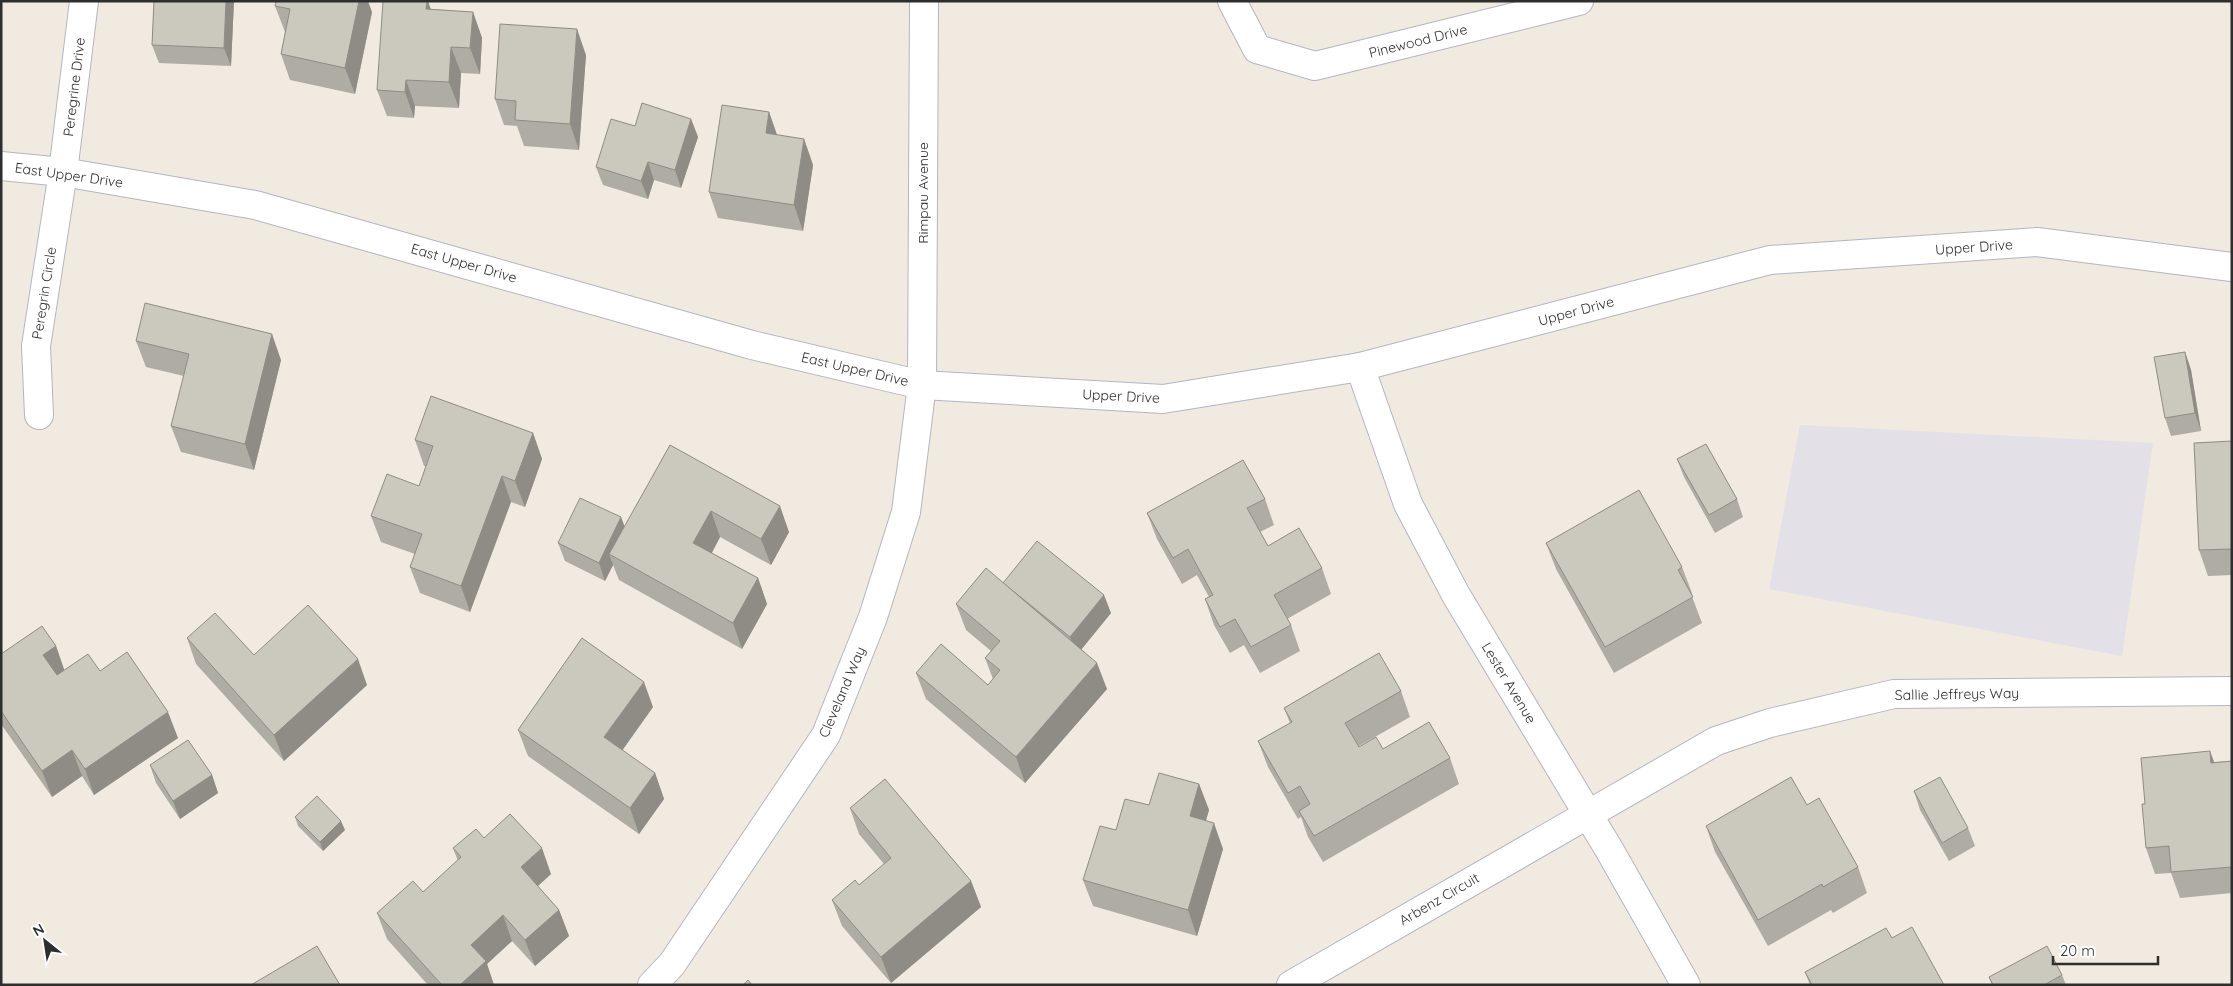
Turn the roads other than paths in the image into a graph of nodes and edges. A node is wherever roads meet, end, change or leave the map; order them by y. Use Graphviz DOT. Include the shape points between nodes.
graph roads {
  1 [pos="84,1"];
  2 [pos="924,1"];
  3 [pos="1232,1"];
  4 [pos="1579,1"];
  5 [pos="1,166"];
  6 [pos="63,172"];
  7 [pos="2232,267"];
  8 [pos="1360,367"];
  9 [pos="922,385"];
  10 [pos="39,415"];
  11 [pos="2232,691"];
  12 [pos="1587,813"];
  13 [pos="652,985"];
  14 [pos="1291,985"];
  15 [pos="1686,985"];
  1 -- 6 [label="street, Peregrine Drive"];
  2 -- 9 [label="street, Rimpau Avenue"];
  3 -- 4 [label="street, Pinewood Drive" via="1257,49 1315,66"];
  5 -- 6 [label="street, East Upper Drive"];
  6 -- 9 [label="street, East Upper Drive" via="255,204 752,345"];
  6 -- 10 [label="street, Peregrin Circle" via="36,346"];
  7 -- 8 [label="street, Upper Drive" via="2037,242 1770,260"];
  8 -- 9 [label="street, Upper Drive" via="1163,399"];
  8 -- 12 [label="street, Lester Avenue" via="1408,504 1456,594"];
  9 -- 13 [label="street, Cleveland Way" via="906,512 873,617 826,736 672,964"];
  11 -- 12 [label="street, Sallie Jeffreys Way" via="1894,694 1770,723 1716,741"];
  12 -- 14 [label="street, Arbenz Circuit"];
  12 -- 15 [label="street, Lester Avenue"];
}
